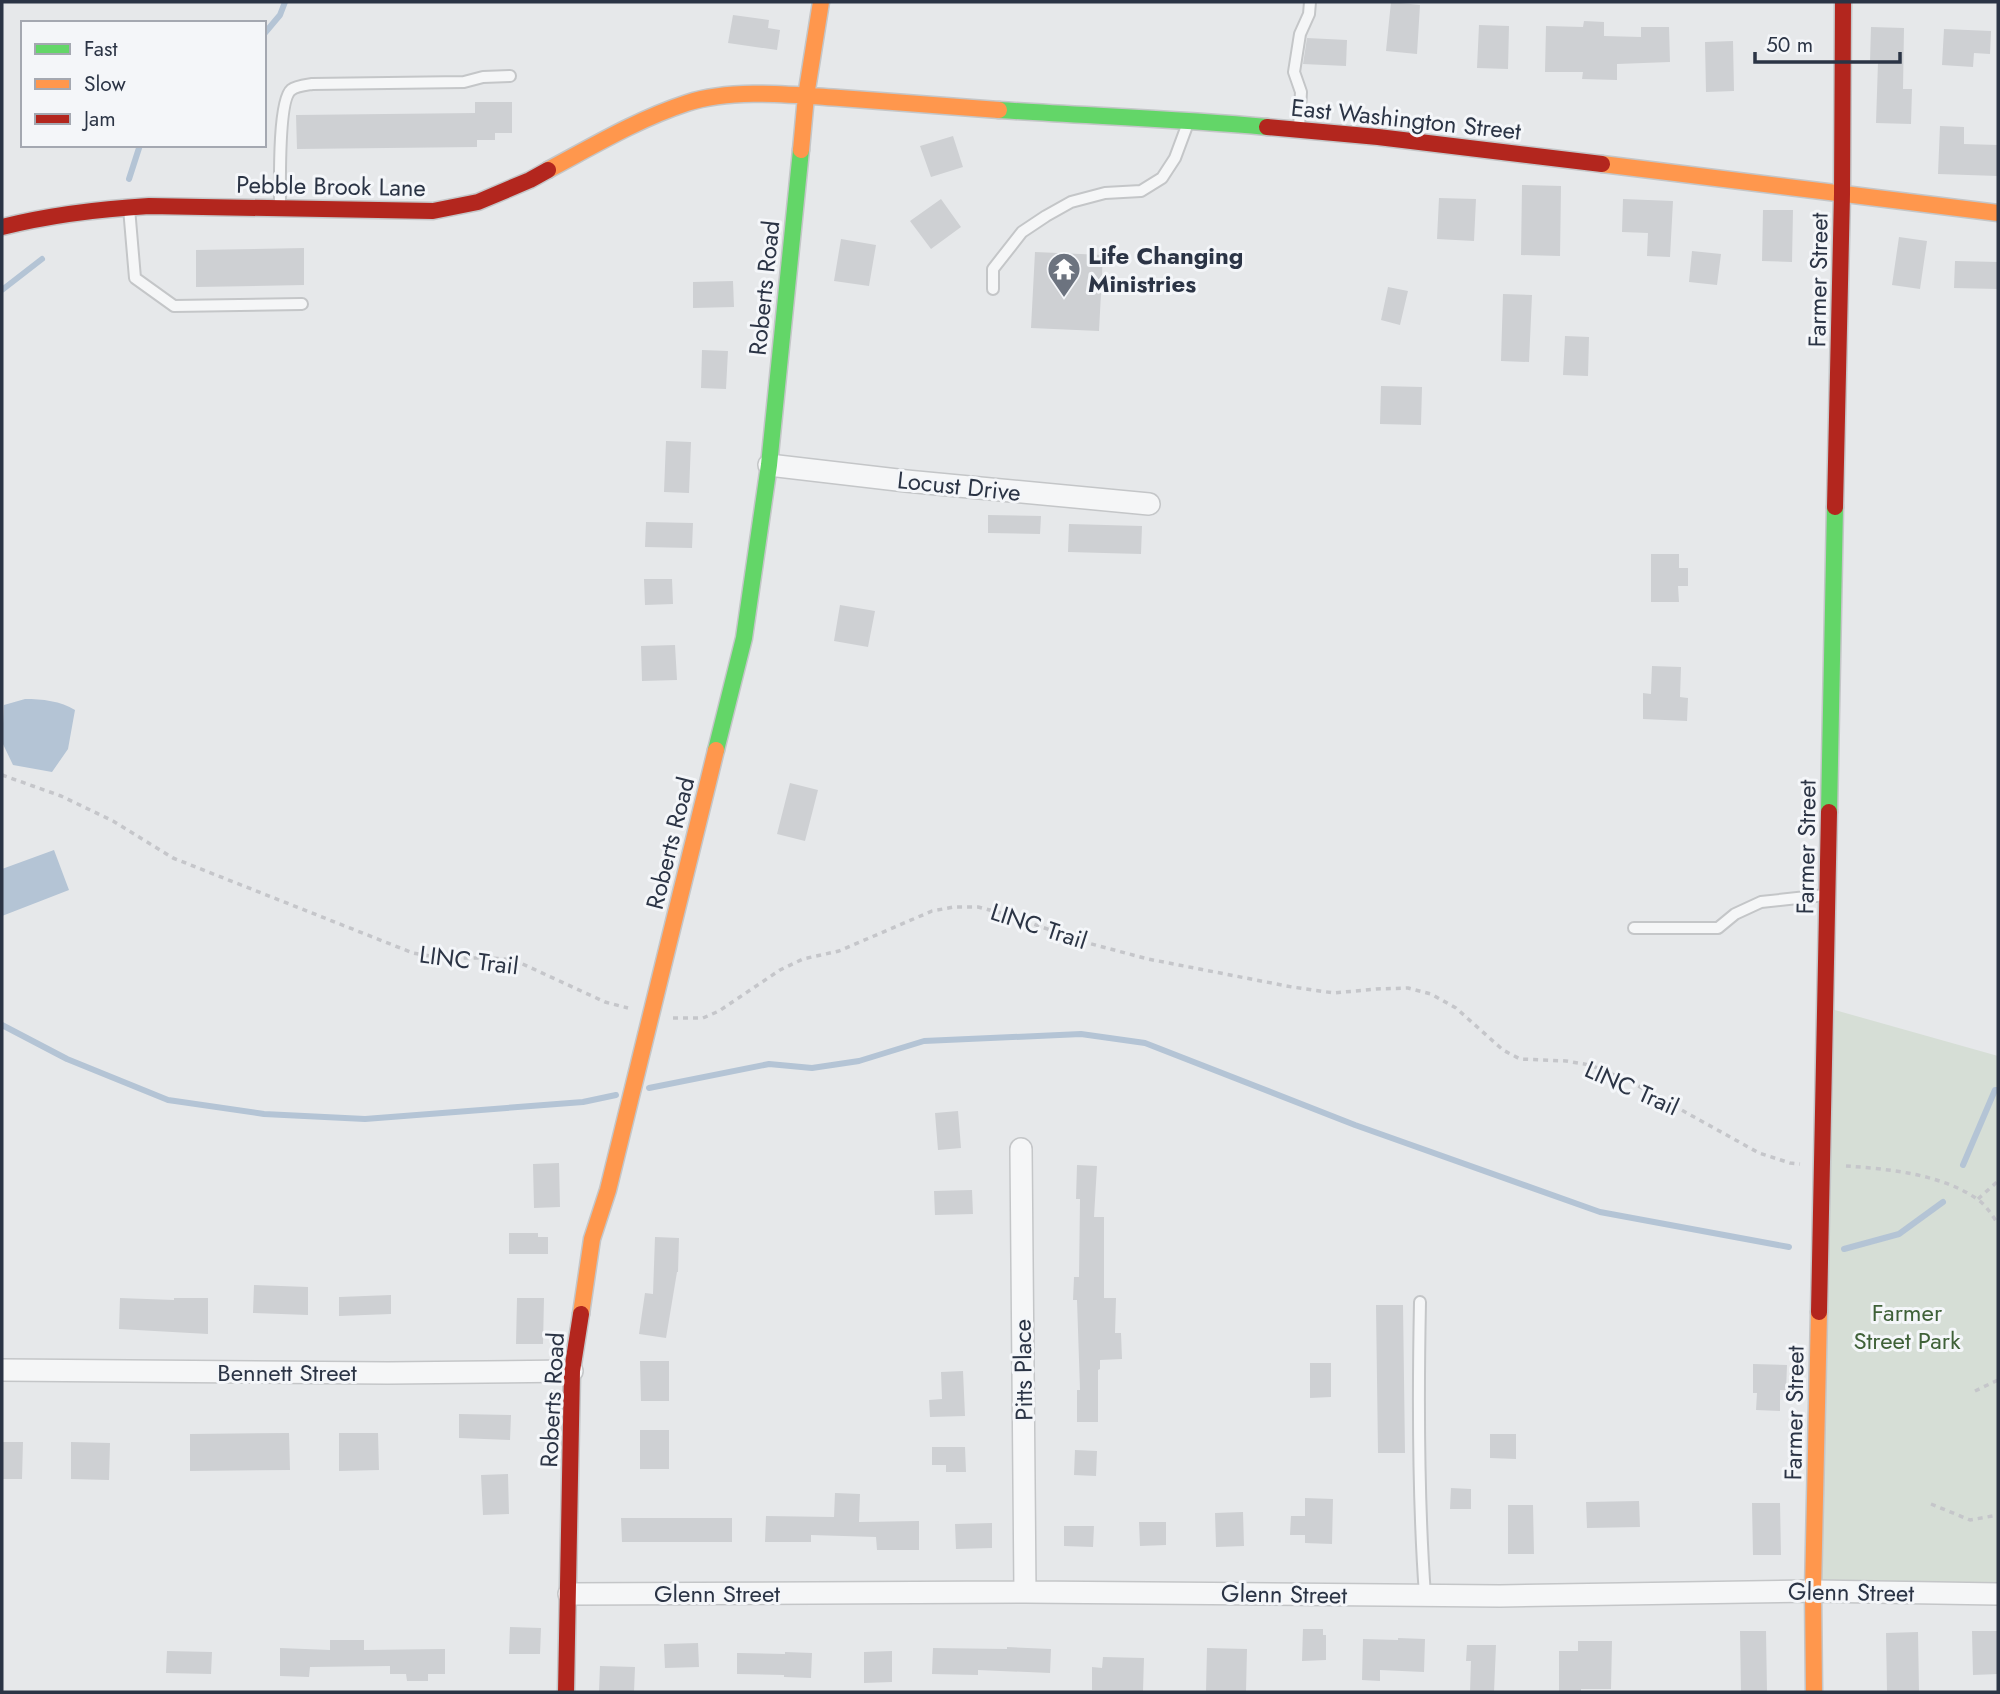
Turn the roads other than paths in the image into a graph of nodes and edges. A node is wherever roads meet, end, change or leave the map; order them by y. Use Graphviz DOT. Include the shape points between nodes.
graph roads {
  1 [pos="821,2"];
  2 [pos="1310,2"];
  3 [pos="1843,2"];
  4 [pos="510,76"];
  5 [pos="806,96"];
  6 [pos="1189,120"];
  7 [pos="1299,130"];
  8 [pos="1842,194"];
  9 [pos="129,207"];
  10 [pos="280,207"];
  11 [pos="1998,213"];
  12 [pos="2,227"];
  13 [pos="993,289"];
  14 [pos="302,304"];
  15 [pos="769,465"];
  16 [pos="1149,504"];
  17 [pos="1828,894"];
  18 [pos="1634,928"];
  19 [pos="1021,1149"];
  20 [pos="1420,1302"];
  21 [pos="2,1370"];
  22 [pos="572,1371"];
  23 [pos="1813,1591"];
  24 [pos="1025,1592"];
  25 [pos="569,1594"];
  26 [pos="1998,1594"];
  27 [pos="1425,1595"];
  28 [pos="566,1692"];
  29 [pos="1814,1692"];
  1 -- 5 [label="street, Roberts Road"];
  2 -- 7 [label="lane" via="1294,72 1301,92"];
  3 -- 8 [label="street, Farmer Street"];
  4 -- 10 [label="lane" via="464,82 313,84 290,90 282,114"];
  5 -- 6 [label="street, East Washington Street"];
  5 -- 10 [label="street, Pebble Brook Lane" via="756,94 689,102 638,122 530,180 478,202 414,212"];
  5 -- 15 [label="street, Roberts Road"];
  6 -- 7 [label="street, East Washington Street"];
  6 -- 13 [label="lane" via="1163,178 1141,191 1105,193 1071,202 1046,216 1022,232 993,269"];
  7 -- 8 [label="street, East Washington Street"];
  8 -- 11 [label="street, East Washington Street"];
  8 -- 17 [label="street, Farmer Street"];
  9 -- 10 [label="street, Pebble Brook Lane"];
  9 -- 12 [label="street, Pebble Brook Lane"];
  9 -- 14 [label="lane" via="135,278 174,306"];
  15 -- 16 [label="street, Locust Drive"];
  15 -- 22 [label="street, Roberts Road" via="744,638 592,1239"];
  17 -- 18 [label="lane" via="1761,902 1718,928"];
  17 -- 23 [label="street, Farmer Street"];
  19 -- 24 [label="street, Pitts Place"];
  20 -- 27 [label="lane"];
  21 -- 22 [label="street, Bennett Street"];
  22 -- 25 [label="street, Roberts Road"];
  23 -- 26 [label="street, Glenn Street"];
  23 -- 27 [label="street, Glenn Street"];
  23 -- 29 [label="street, Farmer Street"];
  24 -- 25 [label="street, Glenn Street"];
  24 -- 27 [label="street, Glenn Street"];
  25 -- 28 [label="street, Roberts Road"];
}
